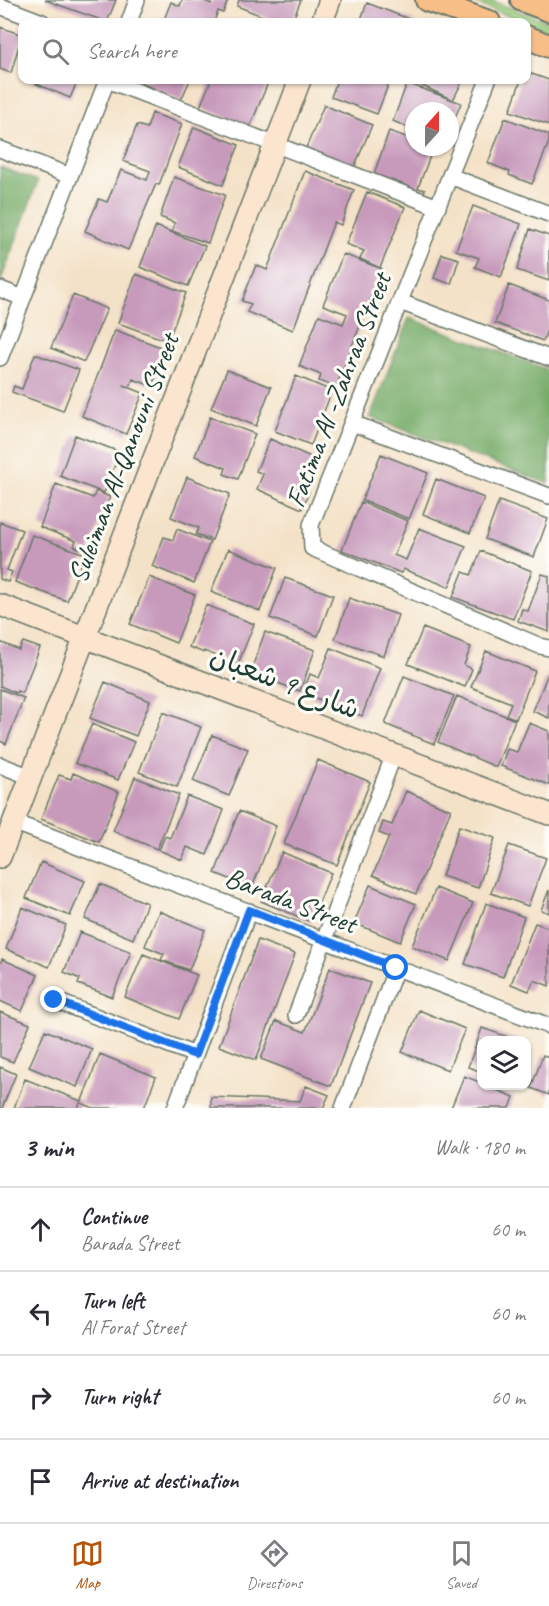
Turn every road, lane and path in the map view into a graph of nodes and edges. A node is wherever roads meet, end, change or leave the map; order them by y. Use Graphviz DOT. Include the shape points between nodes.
graph roads {
  1 [pos="137,0"];
  2 [pos="330,0"];
  3 [pos="427,0"];
  4 [pos="522,0"];
  5 [pos="0,6"];
  6 [pos="549,10"];
  7 [pos="32,18"];
  8 [pos="130,18"];
  9 [pos="323,18"];
  10 [pos="478,18"];
  11 [pos="531,39"];
  12 [pos="549,46"];
  13 [pos="105,84"];
  14 [pos="117,84"];
  15 [pos="298,84"];
  16 [pos="486,84"];
  17 [pos="274,145"];
  18 [pos="0,149"];
  19 [pos="70,176"];
  20 [pos="450,176"];
  21 [pos="438,207"];
  22 [pos="549,214"];
  23 [pos="0,289"];
  24 [pos="23,298"];
  25 [pos="400,302"];
  26 [pos="0,358"];
  27 [pos="549,358"];
  28 [pos="352,423"];
  29 [pos="549,496"];
  30 [pos="0,605"];
  31 [pos="85,637"];
  32 [pos="549,648"];
  33 [pos="394,754"];
  34 [pos="0,765"];
  35 [pos="31,777"];
  36 [pos="549,814"];
  37 [pos="13,822"];
  38 [pos="0,857"];
  39 [pos="249,910"];
  40 [pos="324,940"];
  41 [pos="396,968"];
  42 [pos="54,1000"];
  43 [pos="296,1015"];
  44 [pos="549,1026"];
  45 [pos="195,1055"];
  46 [pos="175,1108"];
  47 [pos="343,1108"];
  1 -- 8 [label="street"];
  2 -- 9 [label="street"];
  3 -- 10 [label="main road"];
  4 -- 6 [label="main road"];
  5 -- 7 [label="street"];
  11 -- 12 [label="main road"];
  13 -- 19 [label="street"];
  14 -- 17 [label="street"];
  15 -- 17 [label="street, Suleiman Al-Qanouni Street"];
  16 -- 20 [label="street, Fatima Al -Zahraa Street"];
  17 -- 21 [label="street"];
  17 -- 31 [label="street, Suleiman Al-Qanouni Street"];
  18 -- 19 [label="street"];
  19 -- 24 [label="street"];
  20 -- 21 [label="street, Fatima Al -Zahraa Street"];
  20 -- 22 [label="street"];
  21 -- 25 [label="street, Fatima Al -Zahraa Street"];
  23 -- 24 [label="street"];
  24 -- 26 [label="street"];
  25 -- 27 [label="street"];
  25 -- 28 [label="street, Fatima Al -Zahraa Street"];
  28 -- 29 [label="street"];
  28 -- 32 [label="street, Fatima Al -Zahraa Street" via="311,525 312,548"];
  30 -- 31 [label="street, شارع 9 شعبان"];
  31 -- 33 [label="street, شارع 9 شعبان"];
  31 -- 35 [label="street, Suleiman Al-Qanouni Street"];
  33 -- 36 [label="street, شارع 9 شعبان"];
  33 -- 40 [label="street"];
  34 -- 35 [label="street"];
  35 -- 37 [label="street, Suleiman Al-Qanouni Street"];
  37 -- 38 [label="street, Suleiman Al-Qanouni Street"];
  37 -- 39 [label="street, Barada Street"];
  39 -- 40 [label="street, Barada Street"];
  39 -- 45 [label="street"];
  40 -- 41 [label="street, Barada Street"];
  40 -- 43 [label="street"];
  41 -- 44 [label="street, Barada Street"];
  41 -- 47 [label="street"];
  42 -- 45 [label="street"];
  45 -- 46 [label="street"];
}
